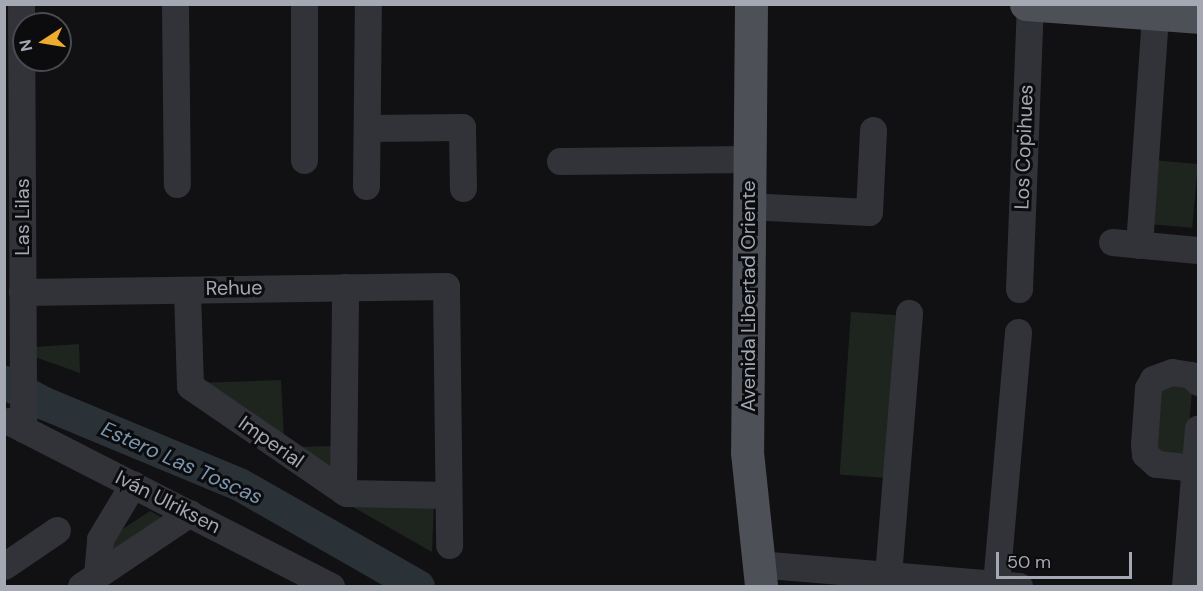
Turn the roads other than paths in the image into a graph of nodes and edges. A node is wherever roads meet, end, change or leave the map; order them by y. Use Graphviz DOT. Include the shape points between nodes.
graph roads {
  1 [pos="21,4"];
  2 [pos="175,4"];
  3 [pos="304,4"];
  4 [pos="368,4"];
  5 [pos="751,4"];
  6 [pos="1029,5"];
  7 [pos="1156,9"];
  8 [pos="1198,17"];
  9 [pos="368,128"];
  10 [pos="873,130"];
  11 [pos="749,159"];
  12 [pos="304,160"];
  13 [pos="560,161"];
  14 [pos="177,184"];
  15 [pos="366,186"];
  16 [pos="463,188"];
  17 [pos="748,206"];
  18 [pos="1112,242"];
  19 [pos="1139,245"];
  20 [pos="1198,250"];
  21 [pos="345,287"];
  22 [pos="1019,289"];
  23 [pos="187,291"];
  24 [pos="22,292"];
  25 [pos="909,313"];
  26 [pos="1018,333"];
  27 [pos="1198,382"];
  28 [pos="17,418"];
  29 [pos="1198,429"];
  30 [pos="1195,468"];
  31 [pos="133,484"];
  32 [pos="343,491"];
  33 [pos="448,495"];
  34 [pos="190,513"];
  35 [pos="57,530"];
  36 [pos="449,545"];
  37 [pos="4,566"];
  38 [pos="759,575"];
  39 [pos="888,575"];
  40 [pos="89,580"];
  41 [pos="1008,585"];
  42 [pos="328,586"];
  43 [pos="1185,586"];
  1 -- 24 [label="street, Las Lilas"];
  2 -- 14 [label="street"];
  3 -- 12 [label="street"];
  4 -- 9 [label="street"];
  5 -- 11 [label="main road, Avenida Libertad Oriente"];
  6 -- 7 [label="main road"];
  6 -- 22 [label="street, Los Copihues"];
  7 -- 8 [label="main road"];
  7 -- 19 [label="street"];
  9 -- 15 [label="street"];
  9 -- 16 [label="street" via="462,127"];
  10 -- 17 [label="street" via="869,212"];
  11 -- 13 [label="street"];
  11 -- 17 [label="main road, Avenida Libertad Oriente"];
  17 -- 38 [label="main road, Avenida Libertad Oriente" via="747,452"];
  18 -- 19 [label="street"];
  19 -- 20 [label="street"];
  21 -- 23 [label="street, Rehue" via="208,287"];
  21 -- 32 [label="street"];
  21 -- 33 [label="street, Rehue" via="446,286"];
  23 -- 24 [label="street, Rehue"];
  23 -- 32 [label="street, Imperial" via="190,386"];
  24 -- 28 [label="street, Las Lilas" via="23,370"];
  25 -- 39 [label="street"];
  26 -- 41 [label="street"];
  27 -- 30 [label="street" via="1191,375 1172,372 1153,379 1148,388 1144,444 1145,454 1156,464"];
  28 -- 31 [label="street, Iván Ulriksen"];
  29 -- 30 [label="street"];
  30 -- 43 [label="street"];
  31 -- 34 [label="street, Iván Ulriksen"];
  31 -- 40 [label="street" via="100,539"];
  32 -- 33 [label="street"];
  33 -- 36 [label="street"];
  34 -- 40 [label="street"];
  34 -- 42 [label="street, Iván Ulriksen"];
  35 -- 37 [label="street"];
  38 -- 39 [label="street"];
  39 -- 41 [label="street"];
}
